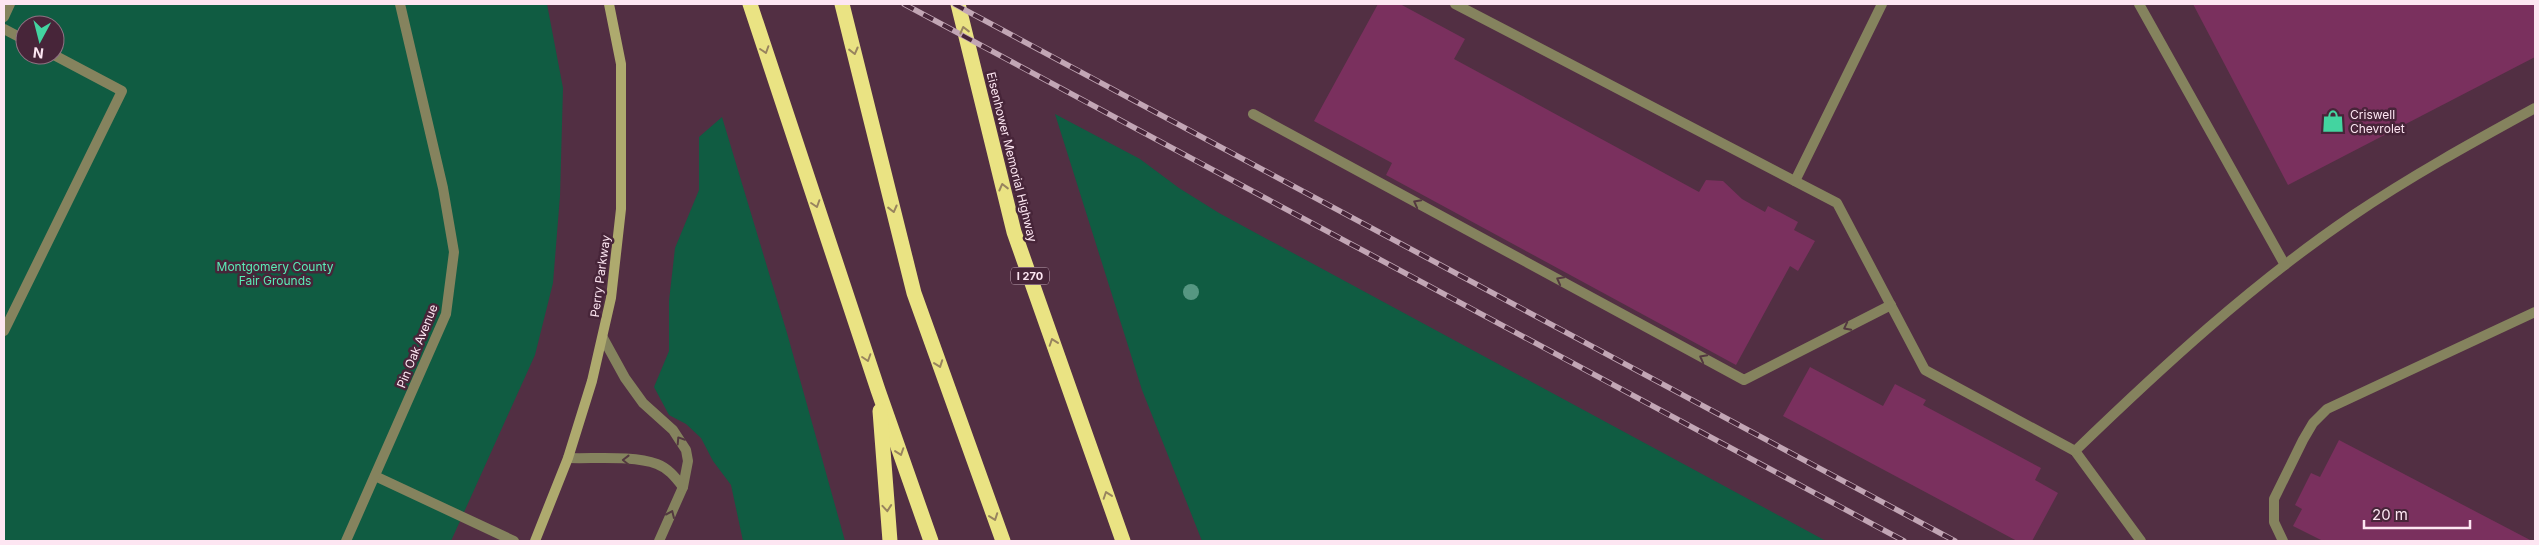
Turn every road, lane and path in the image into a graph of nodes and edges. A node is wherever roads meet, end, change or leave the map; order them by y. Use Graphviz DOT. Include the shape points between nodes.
graph roads {
  1 [pos="10,4"];
  2 [pos="400,4"];
  3 [pos="609,4"];
  4 [pos="750,4"];
  5 [pos="842,4"];
  6 [pos="958,4"];
  7 [pos="1455,4"];
  8 [pos="1882,4"];
  9 [pos="2139,4"];
  10 [pos="4,17"];
  11 [pos="65,61"];
  12 [pos="2535,108"];
  13 [pos="1253,114"];
  14 [pos="1795,181"];
  15 [pos="2285,265"];
  16 [pos="1891,305"];
  17 [pos="2535,312"];
  18 [pos="4,331"];
  19 [pos="604,338"];
  20 [pos="878,390"];
  21 [pos="2074,451"];
  22 [pos="568,458"];
  23 [pos="375,476"];
  24 [pos="683,487"];
  25 [pos="346,541"];
  26 [pos="514,541"];
  27 [pos="535,541"];
  28 [pos="659,541"];
  29 [pos="890,541"];
  30 [pos="931,541"];
  31 [pos="1002,541"];
  32 [pos="1123,541"];
  33 [pos="2140,541"];
  34 [pos="2283,541"];
  1 -- 10 [label="street"];
  2 -- 23 [label="street, Pin Oak Avenue" via="443,188 454,252 446,314"];
  3 -- 19 [label="street, Perry Parkway" via="622,64 621,209"];
  4 -- 20 [label="highway, one-way"];
  5 -- 31 [label="highway, one-way" via="914,293"];
  32 -- 6 [label="highway, Eisenhower Memorial Highway / I 270, one-way" via="1014,232"];
  7 -- 14 [label="street"];
  8 -- 14 [label="street"];
  9 -- 15 [label="street"];
  11 -- 18 [label="street" via="122,91"];
  12 -- 15 [label="street" via="2454,152 2352,216"];
  16 -- 13 [label="street, one-way" via="1744,380"];
  14 -- 16 [label="street" via="1837,203"];
  15 -- 21 [label="street" via="2177,355"];
  16 -- 21 [label="street" via="1925,370"];
  17 -- 34 [label="street" via="2327,409 2303,440 2274,500 2274,522"];
  19 -- 22 [label="street, Perry Parkway"];
  24 -- 19 [label="street, one-way" via="688,461 680,439 642,404"];
  20 -- 29 [label="highway, one-way"];
  20 -- 30 [label="highway, one-way"];
  21 -- 33 [label="street"];
  24 -- 22 [label="street, one-way" via="671,472 657,464 635,460"];
  22 -- 27 [label="street, Perry Parkway"];
  23 -- 25 [label="street, Pin Oak Avenue"];
  23 -- 26 [label="street"];
  28 -- 24 [label="street, one-way"];
}
